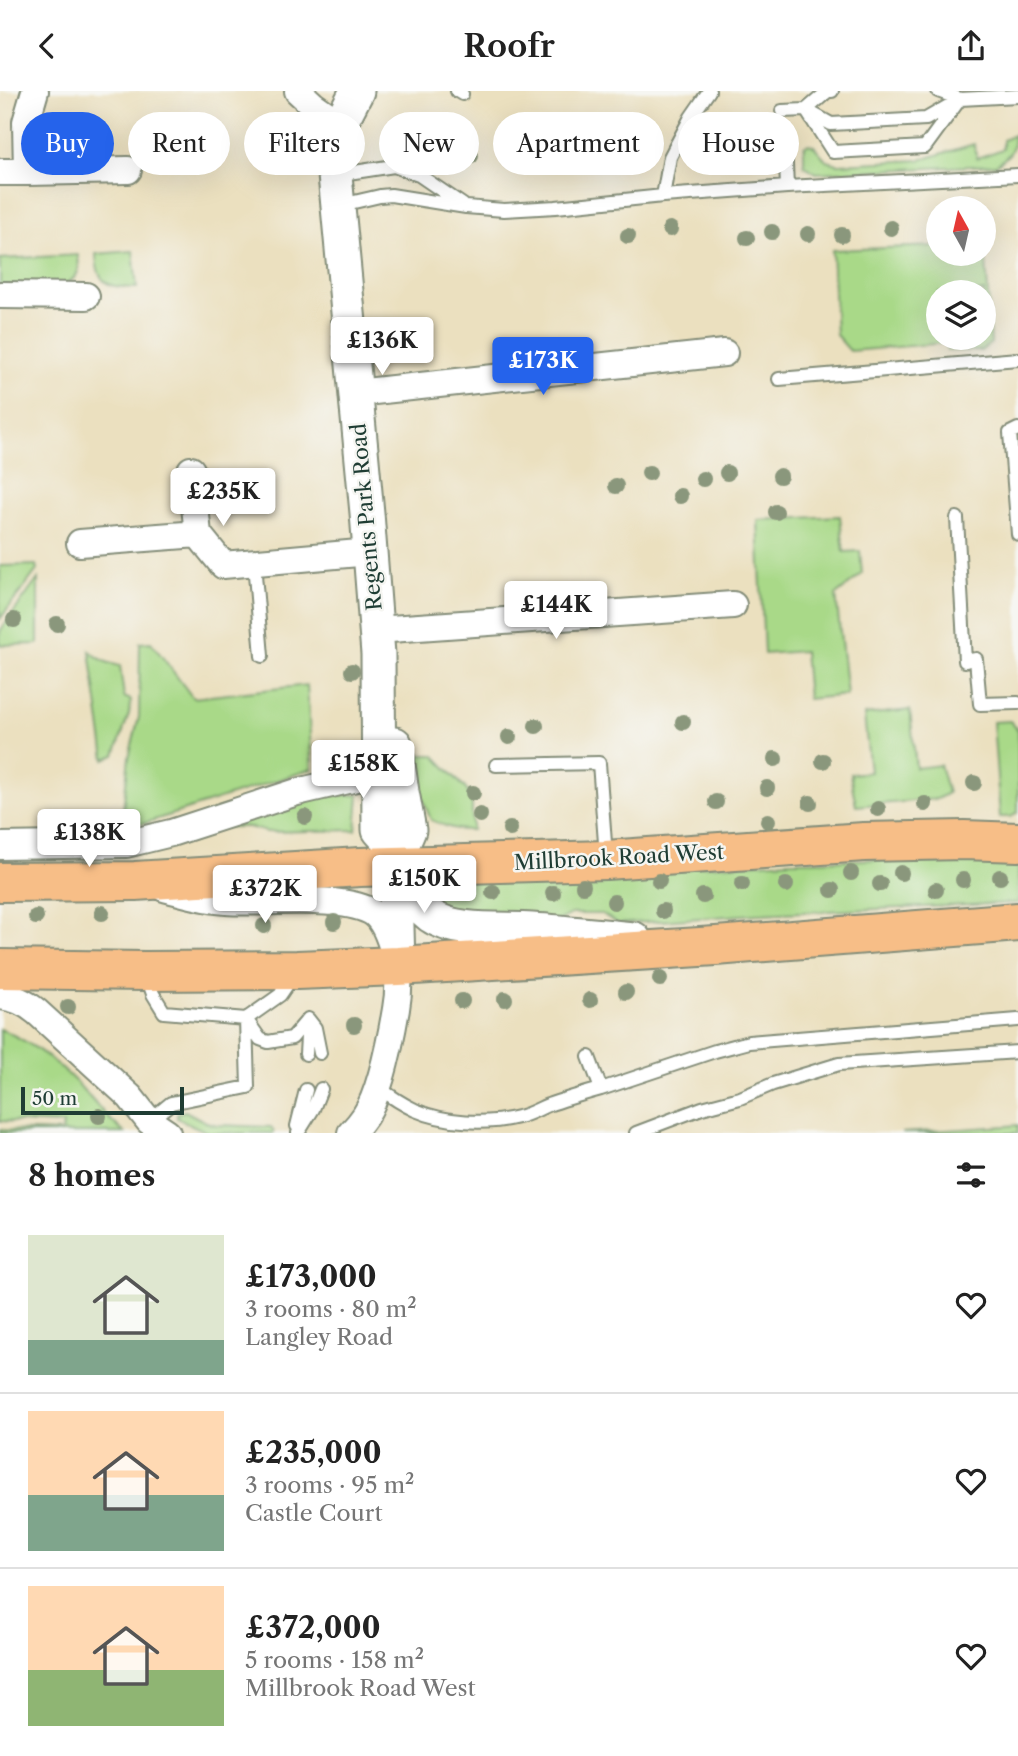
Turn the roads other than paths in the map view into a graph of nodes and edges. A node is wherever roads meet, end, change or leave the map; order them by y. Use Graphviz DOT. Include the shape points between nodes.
graph roads {
  1 [pos="35,91"];
  2 [pos="357,91"];
  3 [pos="709,91"];
  4 [pos="815,91"];
  5 [pos="832,91"];
  6 [pos="938,91"];
  7 [pos="302,93"];
  8 [pos="956,95"];
  9 [pos="1018,96"];
  10 [pos="806,110"];
  11 [pos="782,111"];
  12 [pos="29,112"];
  13 [pos="325,112"];
  14 [pos="346,112"];
  15 [pos="114,170"];
  16 [pos="128,170"];
  17 [pos="0,172"];
  18 [pos="21,172"];
  19 [pos="337,175"];
  20 [pos="786,175"];
  21 [pos="1018,175"];
  22 [pos="787,187"];
  23 [pos="336,191"];
  24 [pos="663,196"];
  25 [pos="466,207"];
  26 [pos="0,295"];
  27 [pos="86,296"];
  28 [pos="724,353"];
  29 [pos="1018,359"];
  30 [pos="779,379"];
  31 [pos="356,393"];
  32 [pos="1018,429"];
  33 [pos="191,470"];
  34 [pos="957,518"];
  35 [pos="198,534"];
  36 [pos="1018,534"];
  37 [pos="80,544"];
  38 [pos="370,552"];
  39 [pos="254,563"];
  40 [pos="733,605"];
  41 [pos="377,642"];
  42 [pos="262,656"];
  43 [pos="1018,703"];
  44 [pos="496,765"];
  45 [pos="378,773"];
  46 [pos="1018,842"];
  47 [pos="0,846"];
  48 [pos="395,857"];
  49 [pos="606,860"];
  50 [pos="135,881"];
  51 [pos="0,882"];
  52 [pos="1018,922"];
  53 [pos="716,946"];
  54 [pos="398,966"];
  55 [pos="0,969"];
  56 [pos="297,969"];
  57 [pos="145,971"];
  58 [pos="0,996"];
  59 [pos="246,1019"];
  60 [pos="308,1020"];
  61 [pos="1018,1020"];
  62 [pos="1018,1052"];
  63 [pos="320,1053"];
  64 [pos="306,1054"];
  65 [pos="589,1057"];
  66 [pos="378,1087"];
  67 [pos="321,1089"];
  68 [pos="600,1089"];
  69 [pos="306,1090"];
  70 [pos="158,1127"];
  71 [pos="296,1133"];
  72 [pos="351,1133"];
  73 [pos="636,1133"];
  1 -- 12 [label="street"];
  2 -- 14 [label="street, Regents Park Road"];
  3 -- 24 [label="lane" via="670,157"];
  4 -- 10 [label="lane"];
  5 -- 10 [label="lane"];
  6 -- 8 [label="lane"];
  7 -- 13 [label="street"];
  8 -- 9 [label="lane"];
  8 -- 10 [label="lane" via="926,119 831,124"];
  8 -- 10 [label="lane" via="925,147 833,152"];
  10 -- 11 [label="lane"];
  15 -- 16 [label="street"];
  17 -- 18 [label="street"];
  19 -- 23 [label="street, Regents Park Road"];
  20 -- 22 [label="lane"];
  21 -- 22 [label="lane"];
  22 -- 24 [label="lane"];
  23 -- 25 [label="lane"];
  23 -- 25 [label="lane" via="394,166 419,175"];
  23 -- 31 [label="street, Regents Park Road"];
  24 -- 25 [label="lane" via="504,210"];
  26 -- 27 [label="street"];
  28 -- 31 [label="street"];
  29 -- 30 [label="lane"];
  31 -- 38 [label="street, Regents Park Road"];
  32 -- 36 [label="lane" via="1010,433"];
  33 -- 35 [label="street"];
  34 -- 43 [label="lane" via="965,661 976,659 980,704"];
  35 -- 37 [label="street"];
  35 -- 39 [label="street" via="223,565"];
  38 -- 39 [label="street"];
  38 -- 41 [label="street, Regents Park Road"];
  39 -- 42 [label="lane"];
  40 -- 41 [label="street"];
  41 -- 45 [label="street, Regents Park Road"];
  41 -- 48 [label="street, Regents Park Road" via="409,830"];
  44 -- 49 [label="lane" via="599,763"];
  45 -- 47 [label="street" via="297,792 126,844"];
  45 -- 48 [label="street, Regents Park Road" via="379,830"];
  46 -- 49 [label="highway, Millbrook Road West" via="864,842"];
  48 -- 49 [label="highway, Millbrook Road West"];
  48 -- 50 [label="highway, Millbrook Road West"];
  48 -- 53 [label="street" via="421,907 452,924"];
  48 -- 54 [label="street"];
  50 -- 51 [label="highway, Millbrook Road West"];
  50 -- 54 [label="street, Millbrook Road West" via="200,898 328,902 370,911 384,925"];
  52 -- 53 [label="highway"];
  53 -- 54 [label="highway"];
  54 -- 56 [label="highway"];
  54 -- 66 [label="street, Millbrook Road West" via="397,1002"];
  55 -- 57 [label="highway"];
  56 -- 57 [label="highway"];
  56 -- 59 [label="lane" via="280,995"];
  57 -- 59 [label="lane" via="164,1012"];
  58 -- 70 [label="street" via="26,1003 45,1018"];
  59 -- 60 [label="lane" via="260,1039 268,1042 292,1038"];
  59 -- 70 [label="lane" via="248,1087 171,1103"];
  60 -- 63 [label="lane" via="315,1028"];
  60 -- 64 [label="lane"];
  61 -- 68 [label="lane" via="749,1042"];
  62 -- 73 [label="lane" via="839,1064"];
  65 -- 68 [label="lane"];
  66 -- 68 [label="lane" via="426,1114 481,1122 520,1117"];
  66 -- 72 [label="street, Millbrook Road West" via="366,1115"];
  67 -- 71 [label="lane"];
  69 -- 71 [label="lane"];
}
